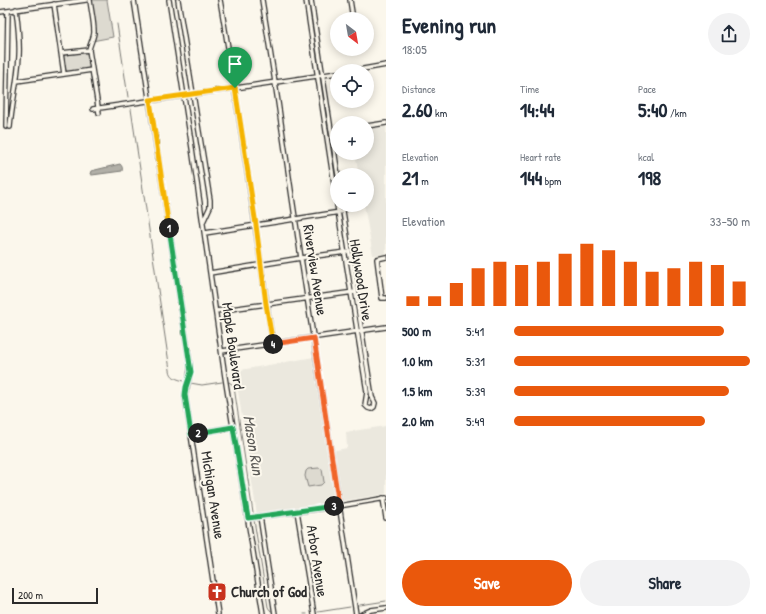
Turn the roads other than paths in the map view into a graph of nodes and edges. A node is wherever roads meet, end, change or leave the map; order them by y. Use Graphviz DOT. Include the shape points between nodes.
graph roads {
  1 [pos="86,0"];
  2 [pos="90,0"];
  3 [pos="134,0"];
  4 [pos="169,0"];
  5 [pos="178,0"];
  6 [pos="220,0"];
  7 [pos="262,0"];
  8 [pos="306,0"];
  9 [pos="311,0"];
  10 [pos="350,0"];
  11 [pos="54,4"];
  12 [pos="16,9"];
  13 [pos="8,11"];
  14 [pos="0,12"];
  15 [pos="352,12"];
  16 [pos="185,39"];
  17 [pos="176,41"];
  18 [pos="89,50"];
  19 [pos="61,53"];
  20 [pos="386,66"];
  21 [pos="374,68"];
  22 [pos="92,70"];
  23 [pos="64,74"];
  24 [pos="330,74"];
  25 [pos="321,75"];
  26 [pos="16,82"];
  27 [pos="275,82"];
  28 [pos="235,88"];
  29 [pos="194,94"];
  30 [pos="183,96"];
  31 [pos="150,100"];
  32 [pos="98,108"];
  33 [pos="94,109"];
  34 [pos="99,113"];
  35 [pos="8,121"];
  36 [pos="386,123"];
  37 [pos="374,125"];
  38 [pos="8,127"];
  39 [pos="201,146"];
  40 [pos="192,148"];
  41 [pos="333,168"];
  42 [pos="337,168"];
  43 [pos="210,207"];
  44 [pos="201,210"];
  45 [pos="338,212"];
  46 [pos="343,212"];
  47 [pos="295,219"];
  48 [pos="203,223"];
  49 [pos="256,225"];
  50 [pos="204,233"];
  51 [pos="347,252"];
  52 [pos="301,258"];
  53 [pos="386,258"];
  54 [pos="261,265"];
  55 [pos="210,273"];
  56 [pos="353,292"];
  57 [pos="386,298"];
  58 [pos="307,299"];
  59 [pos="266,304"];
  60 [pos="216,311"];
  61 [pos="386,327"];
  62 [pos="359,331"];
  63 [pos="314,338"];
  64 [pos="273,344"];
  65 [pos="222,351"];
  66 [pos="233,427"];
  67 [pos="191,434"];
  68 [pos="384,498"];
  69 [pos="339,506"];
  70 [pos="297,511"];
  71 [pos="260,516"];
  72 [pos="248,518"];
  73 [pos="386,518"];
  74 [pos="386,608"];
  75 [pos="218,614"];
  76 [pos="263,614"];
  77 [pos="275,614"];
  78 [pos="314,614"];
  79 [pos="356,614"];
  80 [pos="362,614"];
  1 -- 11 [label="street"];
  2 -- 18 [label="street" via="95,32"];
  3 -- 31 [label="street, Michigan Avenue"];
  4 -- 17 [label="street, Maple Boulevard"];
  5 -- 16 [label="street, Maple Boulevard"];
  6 -- 28 [label="street"];
  7 -- 27 [label="street, Riverview Avenue"];
  8 -- 25 [label="street, Hollywood Drive"];
  9 -- 25 [label="street, Hollywood Drive"];
  10 -- 15 [label="street"];
  11 -- 12 [label="street"];
  11 -- 19 [label="street"];
  12 -- 13 [label="street"];
  12 -- 26 [label="street" via="19,56"];
  13 -- 14 [label="street"];
  13 -- 35 [label="street"];
  16 -- 17 [label="street"];
  16 -- 29 [label="street, Maple Boulevard"];
  17 -- 30 [label="street, Maple Boulevard"];
  18 -- 19 [label="street"];
  18 -- 22 [label="street"];
  19 -- 23 [label="street"];
  20 -- 21 [label="street"];
  22 -- 23 [label="street"];
  22 -- 32 [label="street"];
  23 -- 26 [label="street"];
  24 -- 25 [label="street"];
  25 -- 27 [label="street"];
  25 -- 41 [label="street, Hollywood Drive"];
  25 -- 42 [label="street, Hollywood Drive"];
  26 -- 35 [label="street"];
  27 -- 28 [label="street"];
  27 -- 47 [label="street, Riverview Avenue"];
  28 -- 29 [label="street"];
  28 -- 49 [label="street"];
  29 -- 30 [label="street"];
  29 -- 39 [label="street, Maple Boulevard"];
  30 -- 31 [label="street"];
  30 -- 40 [label="street, Maple Boulevard"];
  31 -- 32 [label="street"];
  31 -- 67 [label="street, Michigan Avenue" via="191,372 185,395"];
  32 -- 33 [label="street"];
  32 -- 34 [label="street"];
  35 -- 38 [label="street"];
  36 -- 37 [label="street"];
  39 -- 40 [label="street"];
  39 -- 43 [label="street, Maple Boulevard"];
  40 -- 44 [label="street, Maple Boulevard"];
  43 -- 44 [label="street"];
  43 -- 48 [label="street, Maple Boulevard"];
  44 -- 48 [label="street, Maple Boulevard"];
  45 -- 47 [label="street"];
  45 -- 51 [label="street, Hollywood Drive"];
  46 -- 51 [label="street, Hollywood Drive"];
  47 -- 49 [label="street"];
  47 -- 52 [label="street, Riverview Avenue"];
  48 -- 50 [label="street, Maple Boulevard"];
  49 -- 50 [label="street"];
  49 -- 54 [label="street"];
  50 -- 55 [label="street, Maple Boulevard"];
  51 -- 52 [label="street"];
  51 -- 56 [label="street, Hollywood Drive"];
  52 -- 54 [label="street"];
  52 -- 58 [label="street, Riverview Avenue"];
  53 -- 57 [label="street" via="377,259 382,298"];
  54 -- 55 [label="street"];
  54 -- 59 [label="street"];
  55 -- 60 [label="street, Maple Boulevard"];
  56 -- 58 [label="street"];
  56 -- 62 [label="street, Hollywood Drive"];
  58 -- 59 [label="street"];
  58 -- 63 [label="street, Riverview Avenue"];
  59 -- 60 [label="street"];
  59 -- 64 [label="street"];
  60 -- 65 [label="street, Maple Boulevard"];
  61 -- 62 [label="street"];
  62 -- 62 [label="street, Hollywood Drive" via="367,392 365,405 371,409 375,404"];
  62 -- 63 [label="street"];
  63 -- 64 [label="street"];
  63 -- 69 [label="street, Riverview Avenue"];
  64 -- 65 [label="street"];
  65 -- 66 [label="street, Maple Boulevard"];
  66 -- 67 [label="street"];
  66 -- 72 [label="street, Maple Boulevard"];
  67 -- 75 [label="street, Michigan Avenue"];
  68 -- 69 [label="street"];
  68 -- 73 [label="street"];
  69 -- 70 [label="street"];
  69 -- 79 [label="street, Riverview Avenue"];
  70 -- 71 [label="street"];
  70 -- 78 [label="street, Arbor Avenue"];
  71 -- 72 [label="street"];
  71 -- 77 [label="street"];
  72 -- 76 [label="street, Maple Boulevard"];
  74 -- 80 [label="street"];
}
